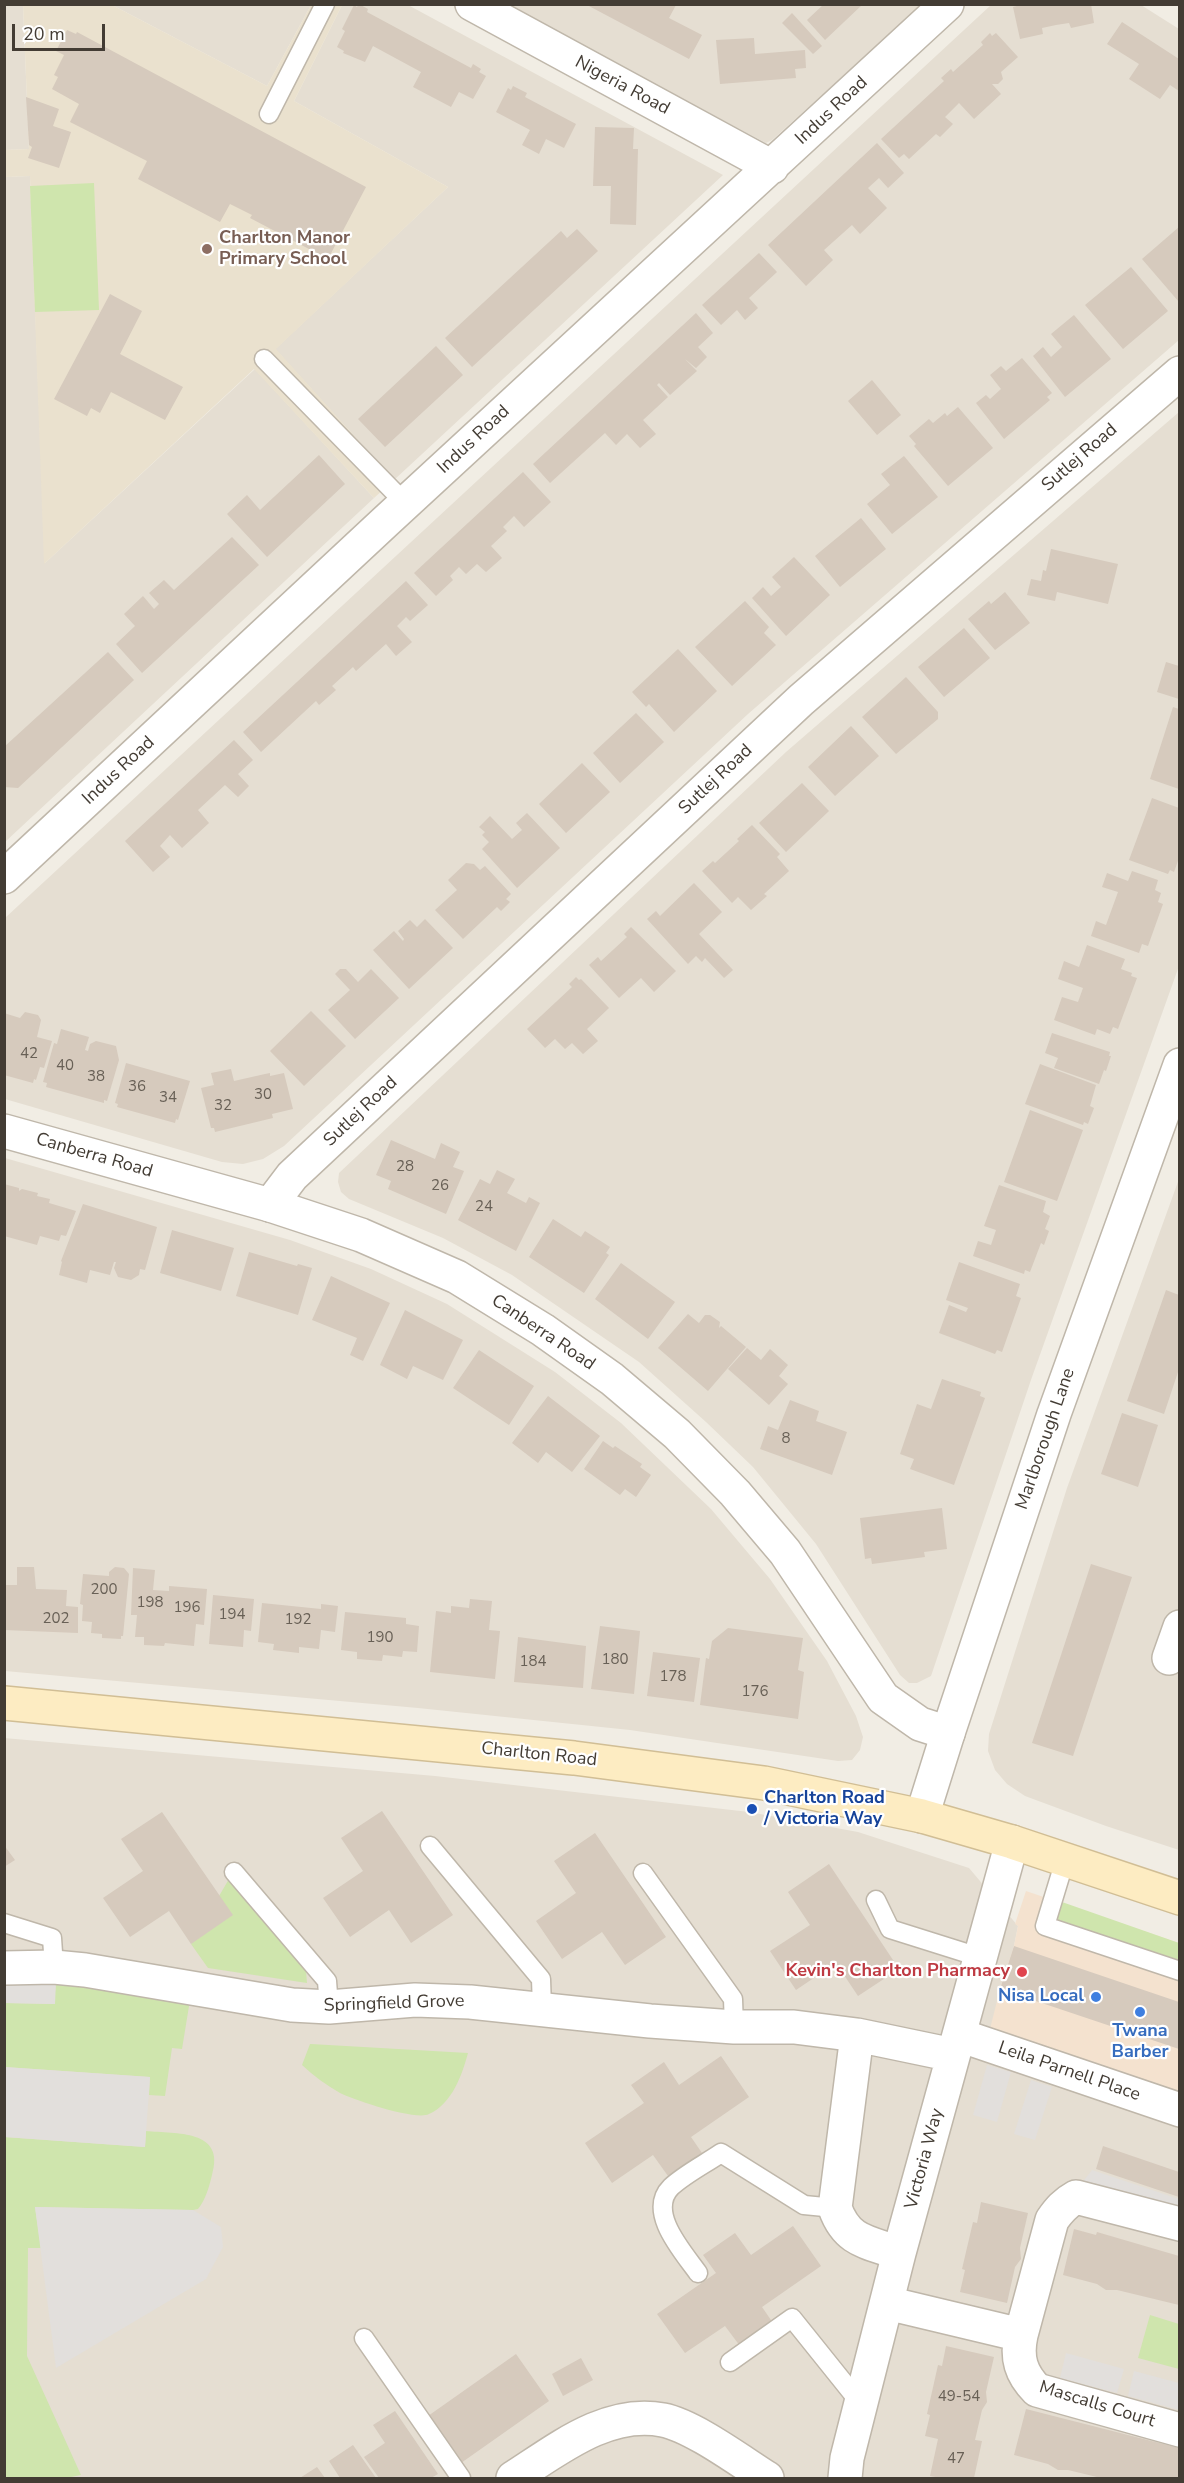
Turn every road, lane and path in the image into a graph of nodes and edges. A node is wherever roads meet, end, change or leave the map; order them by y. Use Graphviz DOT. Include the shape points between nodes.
graph roads {
  1 [pos="325,4"];
  2 [pos="472,4"];
  3 [pos="946,4"];
  4 [pos="269,114"];
  5 [pos="772,167"];
  6 [pos="264,359"];
  7 [pos="1179,373"];
  8 [pos="405,503"];
  9 [pos="4,877"];
  10 [pos="1179,1065"];
  11 [pos="4,1131"];
  12 [pos="270,1205"];
  13 [pos="1179,1627"];
  14 [pos="1169,1659"];
  15 [pos="4,1703"];
  16 [pos="948,1733"];
  17 [pos="922,1816"];
  18 [pos="1012,1842"];
  19 [pos="430,1846"];
  20 [pos="1065,1860"];
  21 [pos="234,1872"];
  22 [pos="643,1873"];
  23 [pos="1179,1898"];
  24 [pos="876,1900"];
  25 [pos="4,1923"];
  26 [pos="979,1957"];
  27 [pos="54,1967"];
  28 [pos="4,1968"];
  29 [pos="1179,1971"];
  30 [pos="329,2007"];
  31 [pos="542,2008"];
  32 [pos="734,2027"];
  33 [pos="857,2035"];
  34 [pos="956,2045"];
  35 [pos="1179,2110"];
  36 [pos="835,2208"];
  37 [pos="1179,2224"];
  38 [pos="899,2253"];
  39 [pos="698,2274"];
  40 [pos="887,2303"];
  41 [pos="1021,2336"];
  42 [pos="364,2337"];
  43 [pos="730,2362"];
  44 [pos="861,2404"];
  45 [pos="1179,2430"];
  46 [pos="461,2478"];
  47 [pos="513,2478"];
  48 [pos="767,2478"];
  49 [pos="845,2478"];
  1 -- 4 [label="lane"];
  2 -- 5 [label="street, Nigeria Road"];
  3 -- 5 [label="street, Indus Road"];
  5 -- 8 [label="street, Indus Road"];
  6 -- 8 [label="lane"];
  7 -- 12 [label="street, Sutlej Road" via="801,700 292,1176"];
  8 -- 9 [label="street, Indus Road"];
  10 -- 16 [label="street, Marlborough Lane" via="1054,1414"];
  11 -- 12 [label="street, Canberra Road"];
  12 -- 16 [label="street, Canberra Road" via="361,1234 457,1277 543,1330 612,1379 677,1434 735,1493 785,1552 883,1698 920,1724"];
  13 -- 14 [label="street"];
  15 -- 17 [label="main road, Charlton Road" via="574,1758 764,1783"];
  16 -- 17 [label="street, Marlborough Lane"];
  17 -- 18 [label="main road, Charlton Road"];
  18 -- 20 [label="main road, Charlton Road"];
  18 -- 26 [label="street, Victoria Way"];
  19 -- 31 [label="lane" via="541,1979"];
  20 -- 23 [label="main road, Charlton Road"];
  20 -- 29 [label="lane" via="1045,1926"];
  21 -- 30 [label="lane" via="327,1981"];
  22 -- 32 [label="lane" via="733,1999"];
  24 -- 26 [label="lane" via="890,1929"];
  25 -- 27 [label="lane" via="52,1938"];
  26 -- 34 [label="street, Victoria Way"];
  27 -- 28 [label="street, Springfield Grove"];
  27 -- 30 [label="street, Springfield Grove" via="292,2005"];
  30 -- 31 [label="street, Springfield Grove" via="415,2000"];
  31 -- 32 [label="street, Springfield Grove"];
  32 -- 33 [label="street, Springfield Grove" via="794,2027"];
  33 -- 34 [label="street, Springfield Grove"];
  33 -- 36 [label="street"];
  34 -- 35 [label="street, Leila Parnell Place"];
  34 -- 38 [label="street, Victoria Way"];
  36 -- 38 [label="street" via="841,2225 857,2239"];
  36 -- 39 [label="lane" via="804,2205 721,2152 669,2188 662,2207 665,2225"];
  37 -- 41 [label="street, Mascalls Court" via="1076,2197 1068,2201 1052,2220"];
  38 -- 40 [label="street, Victoria Way"];
  40 -- 41 [label="street"];
  40 -- 44 [label="street, Victoria Way"];
  41 -- 45 [label="street, Mascalls Court" via="1017,2350 1020,2364 1037,2390"];
  42 -- 46 [label="lane"];
  43 -- 44 [label="lane" via="792,2318"];
  44 -- 49 [label="street, Victoria Way"];
  47 -- 48 [label="street" via="579,2437 622,2419 663,2420 700,2436"];
}
